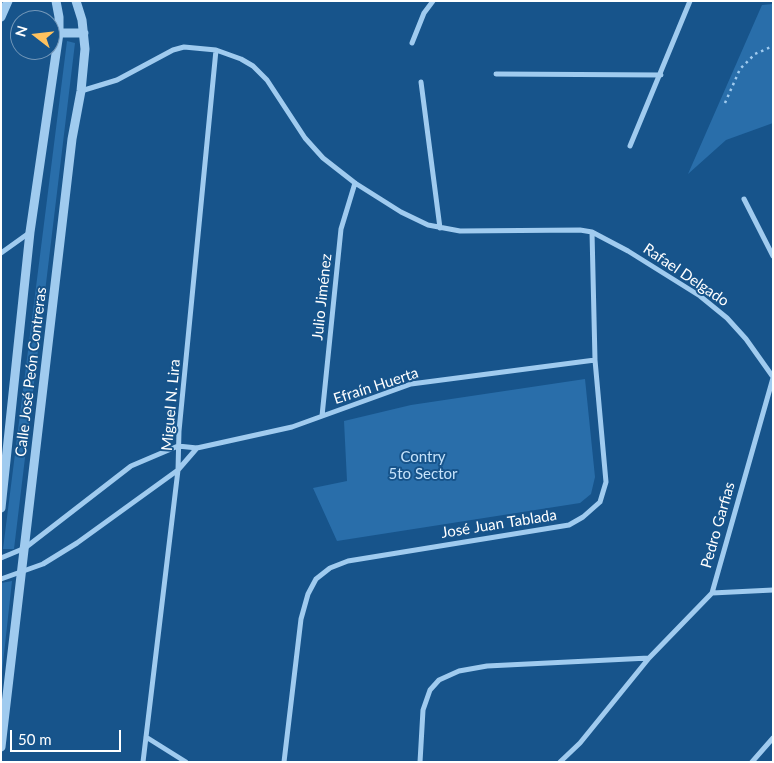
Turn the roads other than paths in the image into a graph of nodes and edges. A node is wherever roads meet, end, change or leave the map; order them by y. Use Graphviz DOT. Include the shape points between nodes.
graph roads {
  1 [pos="8,1"];
  2 [pos="76,1"];
  3 [pos="433,1"];
  4 [pos="690,1"];
  5 [pos="1,17"];
  6 [pos="60,33"];
  7 [pos="84,33"];
  8 [pos="412,43"];
  9 [pos="216,50"];
  10 [pos="55,60"];
  11 [pos="496,74"];
  12 [pos="661,74"];
  13 [pos="421,82"];
  14 [pos="81,91"];
  15 [pos="630,146"];
  16 [pos="355,183"];
  17 [pos="744,199"];
  18 [pos="440,228"];
  19 [pos="30,232"];
  20 [pos="592,232"];
  21 [pos="1,253"];
  22 [pos="773,256"];
  23 [pos="595,360"];
  24 [pos="773,377"];
  25 [pos="322,416"];
  26 [pos="178,446"];
  27 [pos="197,448"];
  28 [pos="178,470"];
  29 [pos="1,508"];
  30 [pos="25,548"];
  31 [pos="1,558"];
  32 [pos="22,573"];
  33 [pos="1,579"];
  34 [pos="773,590"];
  35 [pos="712,593"];
  36 [pos="649,658"];
  37 [pos="146,737"];
  38 [pos="773,738"];
  39 [pos="1,747"];
  40 [pos="143,762"];
  41 [pos="186,762"];
  42 [pos="284,762"];
  43 [pos="420,762"];
  44 [pos="560,762"];
  45 [pos="752,762"];
  1 -- 5 [label="street"];
  2 -- 7 [label="street, Calle José Peón Contreras"];
  3 -- 8 [label="street" via="424,13"];
  4 -- 12 [label="street"];
  6 -- 7 [label="street"];
  7 -- 14 [label="street, Calle José Peón Contreras"];
  9 -- 14 [label="street" via="197,47 173,50 117,80"];
  9 -- 16 [label="street" via="241,59 260,72 305,138 323,158"];
  9 -- 26 [label="street, Miguel N. Lira"];
  10 -- 19 [label="street, Calle José Peón Contreras"];
  11 -- 12 [label="street"];
  12 -- 15 [label="street"];
  13 -- 18 [label="street"];
  14 -- 30 [label="street, Calle José Peón Contreras" via="72,139"];
  16 -- 18 [label="street" via="401,212"];
  16 -- 25 [label="street, Julio Jiménez" via="341,229"];
  17 -- 22 [label="street"];
  18 -- 20 [label="street" via="460,232"];
  19 -- 21 [label="street"];
  19 -- 29 [label="street, Calle José Peón Contreras"];
  20 -- 23 [label="street, José Juan Tablada"];
  20 -- 24 [label="street, Rafael Delgado" via="700,296 746,339"];
  23 -- 25 [label="street, Efraín Huerta" via="411,384"];
  23 -- 42 [label="street, José Juan Tablada" via="606,482 600,502 569,525 348,561 330,568 316,579 301,619"];
  24 -- 35 [label="street, Pedro Garfias"];
  25 -- 27 [label="street, Efraín Huerta" via="292,427"];
  26 -- 27 [label="street, Efraín Huerta"];
  26 -- 28 [label="street, Miguel N. Lira"];
  26 -- 30 [label="street" via="124,471"];
  27 -- 28 [label="street"];
  28 -- 32 [label="street" via="77,544"];
  28 -- 37 [label="street, Miguel N. Lira"];
  30 -- 31 [label="street"];
  30 -- 32 [label="street, Calle José Peón Contreras"];
  32 -- 33 [label="street"];
  32 -- 39 [label="street, Calle José Peón Contreras"];
  34 -- 35 [label="street"];
  35 -- 36 [label="street, Pedro Garfias"];
  36 -- 43 [label="street" via="487,666 459,671 439,680 430,690 423,710"];
  36 -- 44 [label="street, Pedro Garfias" via="580,743"];
  37 -- 40 [label="street, Miguel N. Lira"];
  37 -- 41 [label="street"];
  38 -- 45 [label="street"];
}
